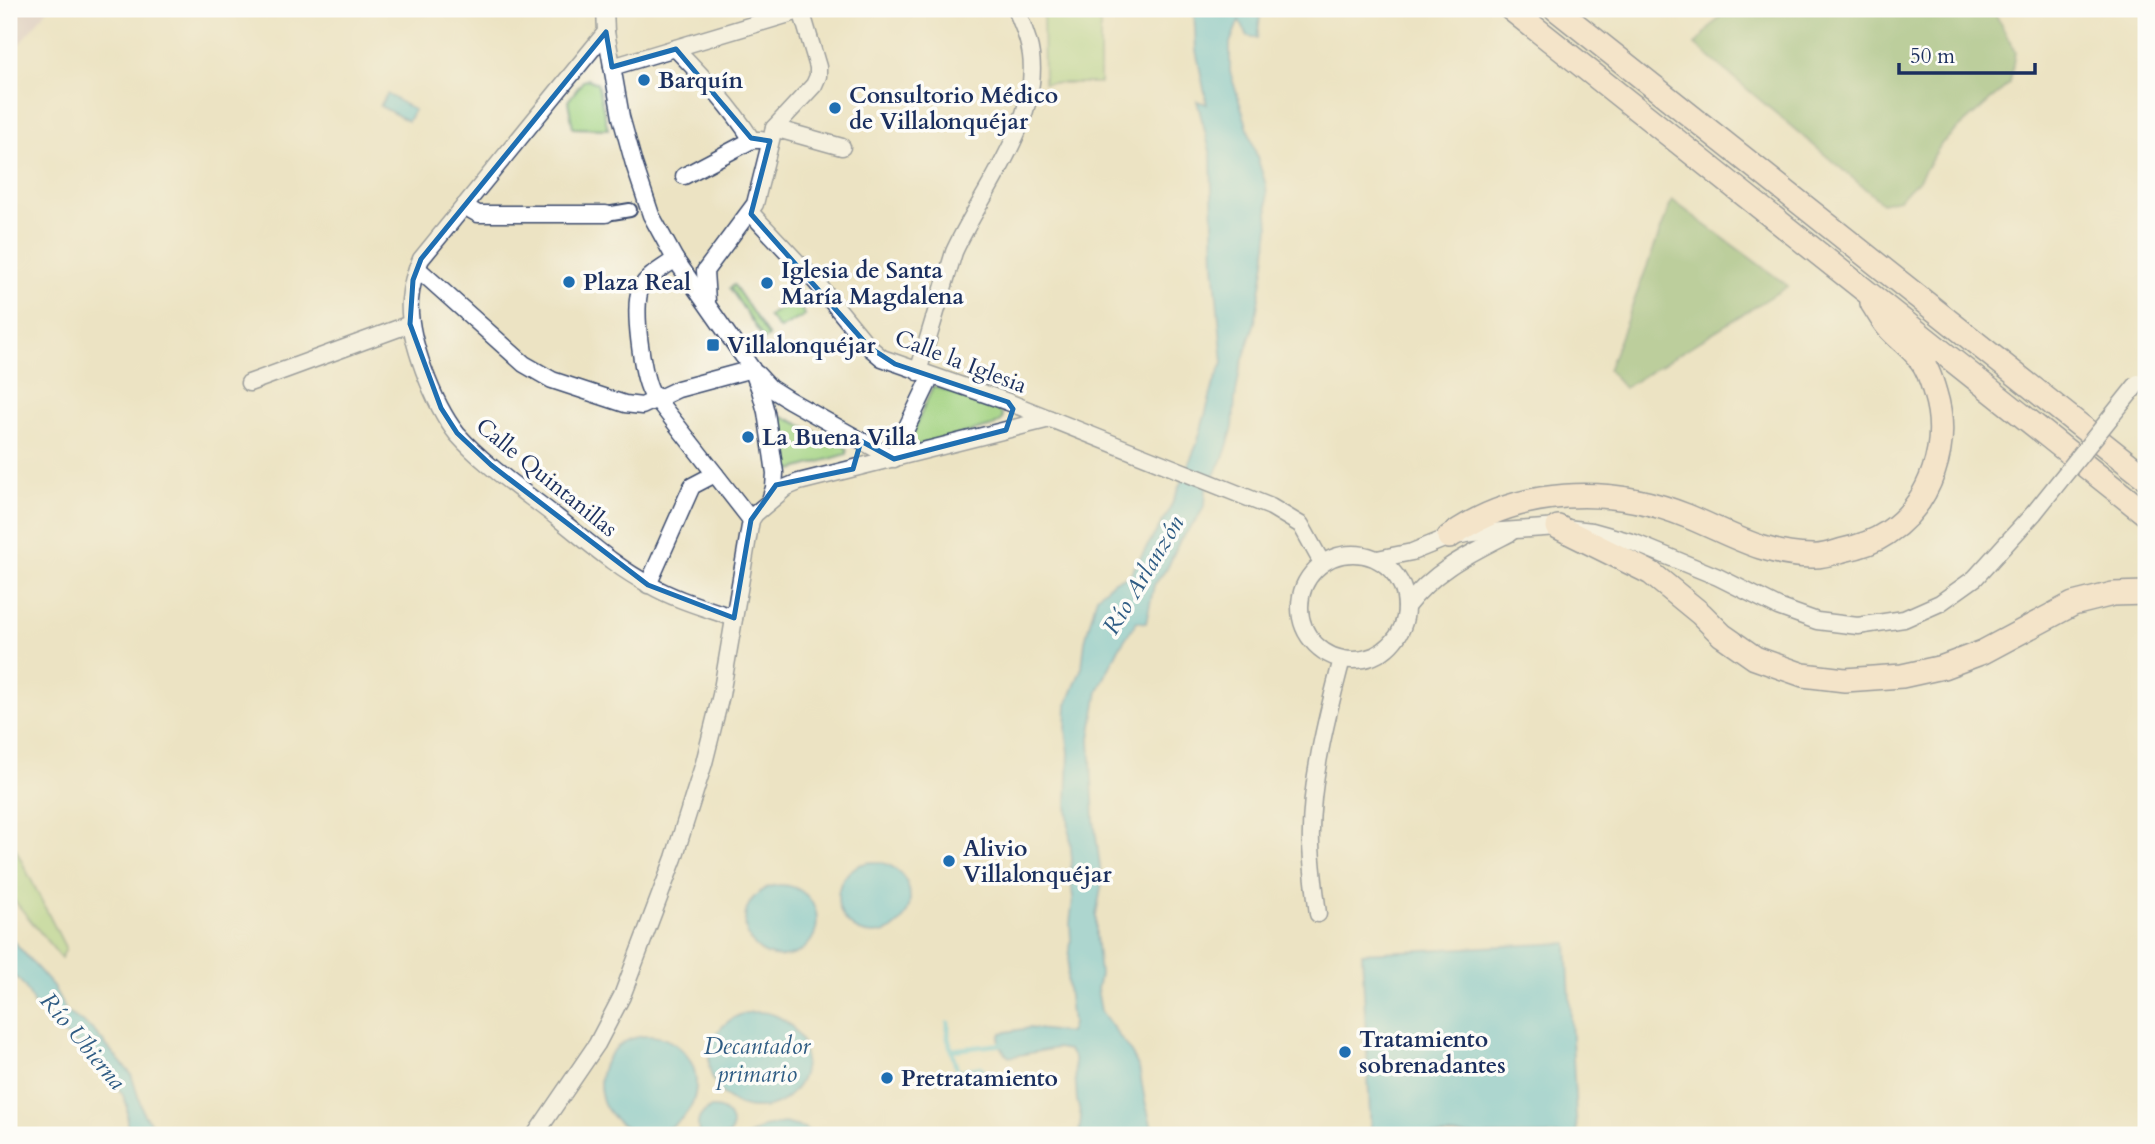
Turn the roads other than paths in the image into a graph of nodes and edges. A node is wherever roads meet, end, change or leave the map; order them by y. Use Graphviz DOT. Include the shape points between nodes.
graph roads {
  1 [pos="605,9"];
  2 [pos="804,9"];
  3 [pos="1016,9"];
  4 [pos="1511,9"];
  5 [pos="1556,9"];
  6 [pos="606,32"];
  7 [pos="676,48"];
  8 [pos="612,67"];
  9 [pos="772,135"];
  10 [pos="752,140"];
  11 [pos="842,147"];
  12 [pos="684,176"];
  13 [pos="464,206"];
  14 [pos="630,210"];
  15 [pos="750,212"];
  16 [pos="606,214"];
  17 [pos="680,266"];
  18 [pos="417,268"];
  19 [pos="705,271"];
  20 [pos="1860,285"];
  21 [pos="709,307"];
  22 [pos="411,324"];
  23 [pos="752,369"];
  24 [pos="924,374"];
  25 [pos="2142,378"];
  26 [pos="249,383"];
  27 [pos="657,399"];
  28 [pos="789,400"];
  29 [pos="1008,402"];
  30 [pos="766,412"];
  31 [pos="1050,419"];
  32 [pos="1006,430"];
  33 [pos="857,438"];
  34 [pos="893,458"];
  35 [pos="853,469"];
  36 [pos="715,474"];
  37 [pos="2146,478"];
  38 [pos="781,483"];
  39 [pos="2146,514"];
  40 [pos="751,520"];
  41 [pos="1558,527"];
  42 [pos="1515,531"];
  43 [pos="1449,537"];
  44 [pos="1377,559"];
  45 [pos="1322,563"];
  46 [pos="648,585"];
  47 [pos="2146,593"];
  48 [pos="1406,607"];
  49 [pos="734,618"];
  50 [pos="1342,659"];
  51 [pos="1318,914"];
  52 [pos="535,1135"];
  1 -- 6 [label="street"];
  2 -- 7 [label="street"];
  2 -- 9 [label="street" via="818,76"];
  3 -- 24 [label="street" via="1031,55 1028,101 1006,159 954,252"];
  4 -- 20 [label="main road"];
  5 -- 37 [label="main road"];
  6 -- 8 [label="street"];
  6 -- 13 [label="street, Calle Quintanillas"];
  7 -- 8 [label="street"];
  7 -- 10 [label="street" via="714,88"];
  8 -- 17 [label="street" via="626,139 645,199"];
  9 -- 10 [label="street"];
  9 -- 11 [label="street"];
  9 -- 15 [label="street" via="758,197"];
  10 -- 12 [label="street"];
  13 -- 16 [label="street" via="478,214"];
  13 -- 18 [label="street, Calle Quintanillas"];
  14 -- 16 [label="street"];
  15 -- 19 [label="street"];
  15 -- 24 [label="street, Calle la Iglesia" via="869,347 882,358"];
  17 -- 19 [label="street" via="692,275"];
  17 -- 21 [label="street"];
  17 -- 27 [label="street" via="647,280 639,292 643,367"];
  18 -- 22 [label="street, Calle Quintanillas"];
  18 -- 27 [label="street" via="524,364 552,380 635,406"];
  19 -- 21 [label="street"];
  20 -- 39 [label="main road"];
  20 -- 43 [label="main road" via="1888,327 1921,360 1936,393 1941,424 1930,483 1910,514 1886,534 1860,547 1815,557 1778,554 1656,505 1583,495 1512,505 1478,518"];
  21 -- 23 [label="street"];
  22 -- 26 [label="street"];
  22 -- 46 [label="street, Calle Quintanillas" via="428,378 457,433 491,466"];
  23 -- 27 [label="street"];
  23 -- 28 [label="street"];
  23 -- 30 [label="street"];
  24 -- 29 [label="street, Calle la Iglesia"];
  24 -- 34 [label="street"];
  25 -- 41 [label="street, bridge" via="2034,513 1975,578 1940,603 1904,619 1858,626 1817,621 1635,543"];
  27 -- 36 [label="street"];
  28 -- 30 [label="street"];
  28 -- 33 [label="street"];
  29 -- 31 [label="street, Calle la Iglesia"];
  29 -- 32 [label="street" via="1014,416"];
  30 -- 38 [label="street"];
  31 -- 32 [label="street"];
  31 -- 45 [label="street, Calle la Iglesia" via="1272,507 1301,525"];
  32 -- 34 [label="street"];
  33 -- 34 [label="street"];
  33 -- 35 [label="street" via="860,459"];
  34 -- 35 [label="street"];
  35 -- 38 [label="street"];
  36 -- 40 [label="street"];
  36 -- 46 [label="street" via="692,486"];
  38 -- 40 [label="street"];
  40 -- 49 [label="street"];
  41 -- 42 [label="street"];
  41 -- 47 [label="main road" via="1651,573 1755,658 1803,675 1845,680 1902,676 1942,667 1983,652 2073,604 2113,594"];
  42 -- 43 [label="street"];
  42 -- 48 [label="street" via="1436,575"];
  43 -- 44 [label="street" via="1412,552"];
  44 -- 45 [label="street" via="1354,553"];
  44 -- 48 [label="street" via="1397,576"];
  45 -- 50 [label="street" via="1302,589 1302,623 1321,650"];
  46 -- 49 [label="street, Calle Quintanillas"];
  48 -- 50 [label="street" via="1399,635 1385,650 1370,658"];
  49 -- 52 [label="street" via="704,763 622,996 597,1044"];
  50 -- 51 [label="street" via="1315,780 1311,843"];
}
